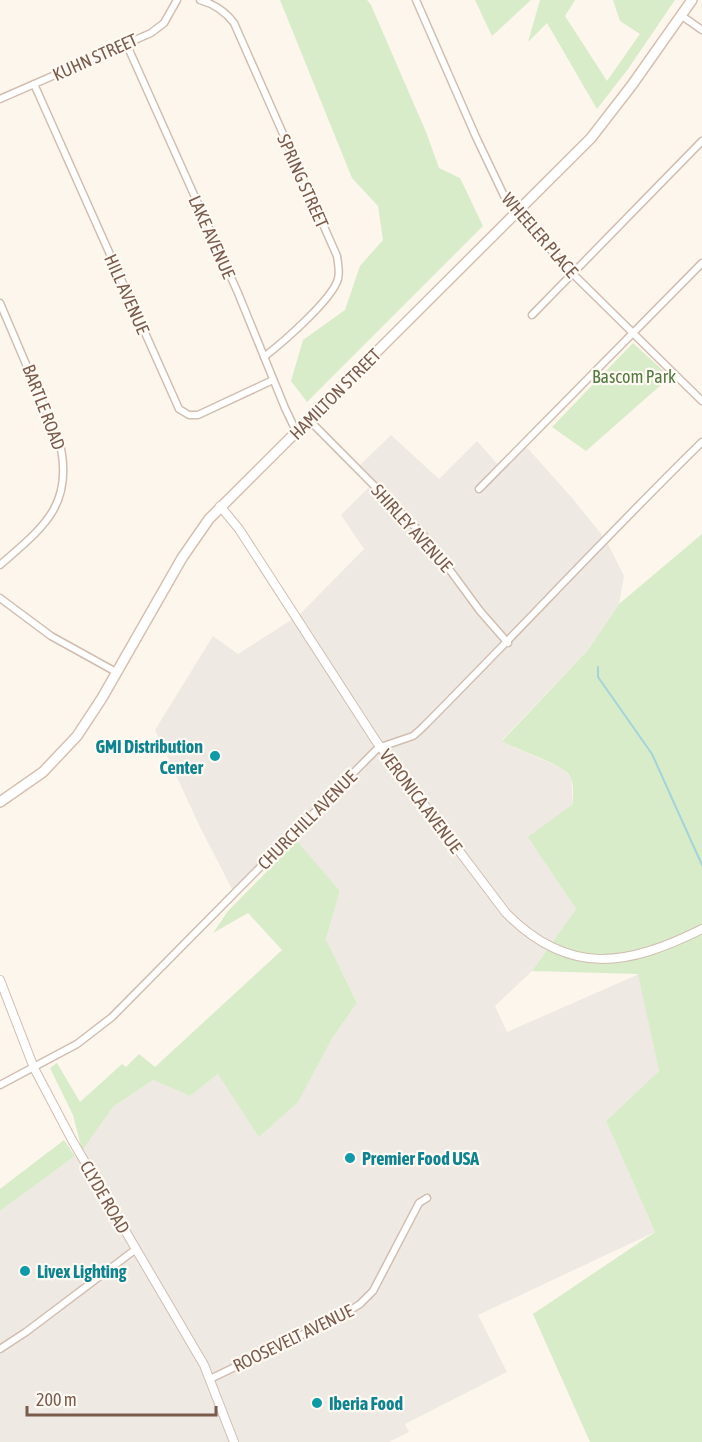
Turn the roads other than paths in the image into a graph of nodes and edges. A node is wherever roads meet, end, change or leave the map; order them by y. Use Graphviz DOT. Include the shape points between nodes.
graph roads {
  1 [pos="177,0"];
  2 [pos="200,0"];
  3 [pos="416,0"];
  4 [pos="692,0"];
  5 [pos="682,16"];
  6 [pos="702,30"];
  7 [pos="126,43"];
  8 [pos="34,84"];
  9 [pos="0,99"];
  10 [pos="702,141"];
  11 [pos="517,214"];
  12 [pos="702,263"];
  13 [pos="572,273"];
  14 [pos="0,303"];
  15 [pos="532,315"];
  16 [pos="633,334"];
  17 [pos="264,357"];
  18 [pos="273,380"];
  19 [pos="702,401"];
  20 [pos="309,420"];
  21 [pos="296,431"];
  22 [pos="702,442"];
  23 [pos="478,489"];
  24 [pos="220,506"];
  25 [pos="0,565"];
  26 [pos="1,600"];
  27 [pos="508,643"];
  28 [pos="117,672"];
  29 [pos="380,747"];
  30 [pos="0,802"];
  31 [pos="702,928"];
  32 [pos="0,980"];
  33 [pos="34,1068"];
  34 [pos="0,1085"];
  35 [pos="427,1198"];
  36 [pos="136,1250"];
  37 [pos="0,1349"];
  38 [pos="210,1379"];
  39 [pos="234,1442"];
  1 -- 7 [label="street, KUHN STREET" via="164,23"];
  2 -- 17 [label="street, SPRING STREET" via="224,11 234,23 340,268 331,292"];
  3 -- 11 [label="street, WHEELER PLACE" via="500,190"];
  4 -- 5 [label="main road, HAMILTON STREET"];
  5 -- 6 [label="street"];
  5 -- 11 [label="main road, HAMILTON STREET" via="591,138"];
  7 -- 8 [label="street, KUHN STREET"];
  7 -- 17 [label="street, LAKE AVENUE"];
  8 -- 9 [label="street, KUHN STREET"];
  8 -- 18 [label="street, HILL AVENUE" via="179,409 198,415"];
  10 -- 13 [label="street"];
  11 -- 13 [label="street, WHEELER PLACE"];
  11 -- 20 [label="main road, HAMILTON STREET"];
  12 -- 16 [label="street"];
  13 -- 15 [label="street"];
  13 -- 16 [label="street, WHEELER PLACE"];
  14 -- 25 [label="street, BARTLE ROAD" via="60,444 64,468 59,499 51,516"];
  16 -- 19 [label="street, WHEELER PLACE"];
  16 -- 23 [label="street"];
  17 -- 18 [label="street, LAKE AVENUE"];
  18 -- 21 [label="street, LAKE AVENUE"];
  20 -- 21 [label="main road, HAMILTON STREET"];
  20 -- 27 [label="street, SHIRLEY AVENUE" via="427,540"];
  21 -- 24 [label="main road, HAMILTON STREET"];
  22 -- 27 [label="street, CHURCHILL AVENUE"];
  24 -- 28 [label="main road, HAMILTON STREET" via="182,558"];
  24 -- 29 [label="street, VERONICA AVENUE" via="239,529"];
  26 -- 28 [label="street" via="51,636"];
  27 -- 29 [label="street, CHURCHILL AVENUE" via="413,736"];
  28 -- 30 [label="main road, HAMILTON STREET" via="88,721 60,755"];
  29 -- 31 [label="street, VERONICA AVENUE" via="506,913 544,944 572,954 615,959 646,953"];
  29 -- 33 [label="street, CHURCHILL AVENUE" via="112,1017 82,1041"];
  32 -- 33 [label="street, CLYDE ROAD"];
  33 -- 34 [label="street, CHURCHILL AVENUE"];
  33 -- 36 [label="street, CLYDE ROAD"];
  35 -- 38 [label="street, ROOSEVELT AVENUE" via="419,1203 373,1291 360,1304"];
  36 -- 37 [label="street"];
  36 -- 38 [label="street, CLYDE ROAD"];
  38 -- 39 [label="street, CLYDE ROAD"];
}
